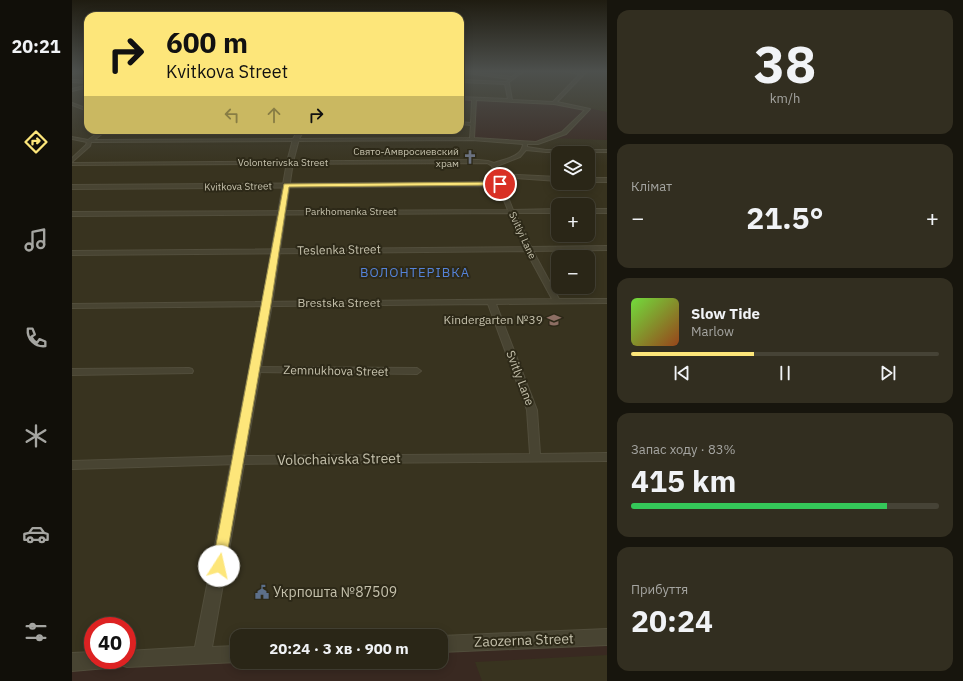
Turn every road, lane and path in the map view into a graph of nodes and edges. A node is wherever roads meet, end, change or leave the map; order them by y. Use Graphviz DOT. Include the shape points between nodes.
graph roads {
  1 [pos="474,103"];
  2 [pos="551,103"];
  3 [pos="554,103"];
  4 [pos="72,104"];
  5 [pos="84,105"];
  6 [pos="79,106"];
  7 [pos="84,108"];
  8 [pos="464,123"];
  9 [pos="472,124"];
  10 [pos="99,134"];
  11 [pos="299,134"];
  12 [pos="72,138"];
  13 [pos="296,139"];
  14 [pos="472,139"];
  15 [pos="89,141"];
  16 [pos="525,146"];
  17 [pos="551,150"];
  18 [pos="595,151"];
  19 [pos="607,151"];
  20 [pos="290,162"];
  21 [pos="72,164"];
  22 [pos="494,166"];
  23 [pos="497,175"];
  24 [pos="551,179"];
  25 [pos="595,180"];
  26 [pos="607,180"];
  27 [pos="500,184"];
  28 [pos="286,185"];
  29 [pos="72,187"];
  30 [pos="282,211"];
  31 [pos="512,211"];
  32 [pos="551,211"];
  33 [pos="595,211"];
  34 [pos="607,211"];
  35 [pos="72,214"];
  36 [pos="528,248"];
  37 [pos="607,248"];
  38 [pos="276,250"];
  39 [pos="72,253"];
  40 [pos="607,301"];
  41 [pos="490,302"];
  42 [pos="557,302"];
  43 [pos="267,304"];
  44 [pos="72,306"];
  45 [pos="254,370"];
  46 [pos="189,371"];
  47 [pos="417,371"];
  48 [pos="72,372"];
  49 [pos="607,457"];
  50 [pos="535,458"];
  51 [pos="238,460"];
  52 [pos="72,465"];
  53 [pos="607,637"];
  54 [pos="448,644"];
  55 [pos="230,654"];
  56 [pos="202,655"];
  57 [pos="136,659"];
  58 [pos="84,661"];
  59 [pos="72,662"];
  1 -- 9 [label="street"];
  2 -- 3 [label="street"];
  3 -- 16 [label="street" via="588,109 564,133"];
  4 -- 6 [label="street"];
  5 -- 6 [label="street"];
  6 -- 7 [label="street"];
  8 -- 9 [label="street"];
  9 -- 14 [label="street"];
  10 -- 15 [label="street"];
  11 -- 13 [label="street"];
  12 -- 15 [label="street"];
  13 -- 14 [label="street"];
  13 -- 15 [label="street"];
  13 -- 20 [label="street"];
  14 -- 16 [label="street"];
  15 -- 21 [label="street"];
  16 -- 17 [label="street"];
  16 -- 22 [label="street" via="518,156"];
  18 -- 19 [label="street"];
  20 -- 21 [label="street, Volonterivska Street"];
  20 -- 22 [label="street, Volonterivska Street" via="478,161 488,162"];
  20 -- 28 [label="street"];
  22 -- 23 [label="street, Svitlyi Lane"];
  23 -- 24 [label="street"];
  23 -- 27 [label="street, Svitlyi Lane"];
  25 -- 26 [label="street"];
  27 -- 28 [label="street, Kvitkova Street"];
  27 -- 31 [label="street, Svitlyi Lane"];
  28 -- 29 [label="street, Kvitkova Street"];
  28 -- 30 [label="street"];
  30 -- 31 [label="street, Parkhomenka Street"];
  30 -- 35 [label="street, Parkhomenka Street"];
  30 -- 38 [label="street"];
  31 -- 32 [label="street, Parkhomenka Street"];
  31 -- 36 [label="street, Svitlyi Lane"];
  33 -- 34 [label="street"];
  36 -- 37 [label="street, Teslenka Street"];
  36 -- 38 [label="street, Teslenka Street"];
  36 -- 42 [label="street, Svitlyi Lane"];
  38 -- 39 [label="street, Teslenka Street"];
  38 -- 43 [label="street"];
  40 -- 42 [label="street, Brestska Street"];
  41 -- 42 [label="street, Brestska Street"];
  41 -- 43 [label="street, Brestska Street"];
  41 -- 50 [label="street, Svitly Lane" via="532,410"];
  43 -- 44 [label="street, Brestska Street"];
  43 -- 45 [label="street"];
  45 -- 47 [label="street, Zemnukhova Street"];
  45 -- 51 [label="street"];
  46 -- 48 [label="street"];
  49 -- 50 [label="street, Volochaivska Street"];
  50 -- 51 [label="street, Volochaivska Street"];
  51 -- 52 [label="street, Volochaivska Street"];
  51 -- 56 [label="street"];
  53 -- 54 [label="street, Zaozerna Street"];
  55 -- 56 [label="street"];
  56 -- 57 [label="street"];
  58 -- 59 [label="street"];
}
